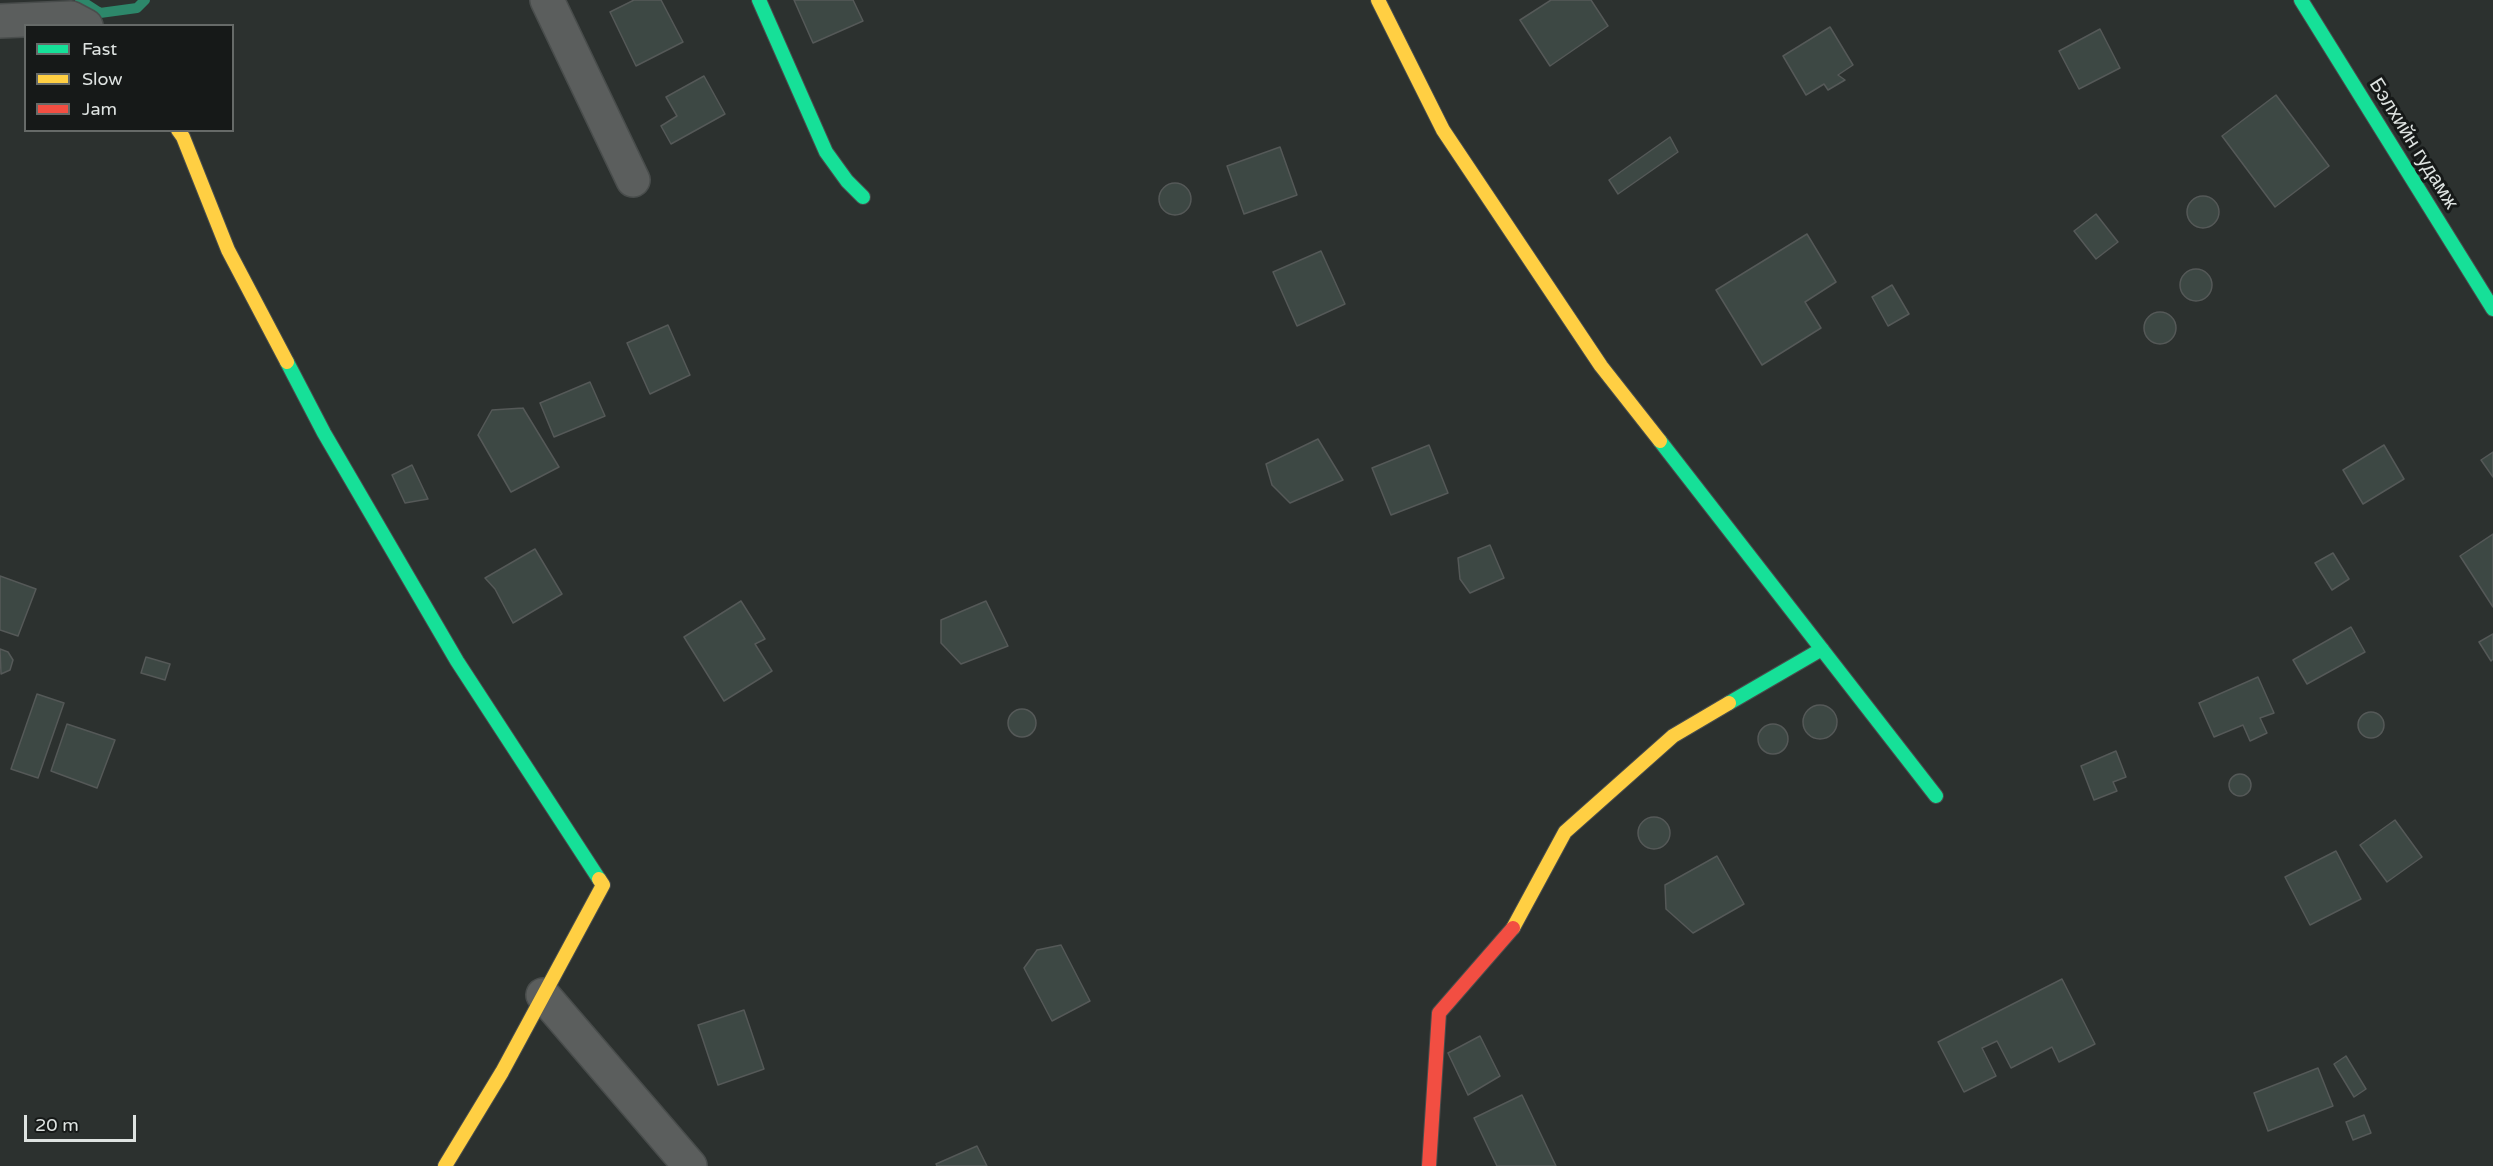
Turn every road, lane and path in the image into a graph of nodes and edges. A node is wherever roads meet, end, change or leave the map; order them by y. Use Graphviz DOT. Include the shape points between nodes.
graph roads {
  1 [pos="547,0"];
  2 [pos="759,0"];
  3 [pos="1378,0"];
  4 [pos="2301,0"];
  5 [pos="0,21"];
  6 [pos="82,24"];
  7 [pos="179,132"];
  8 [pos="633,180"];
  9 [pos="864,197"];
  10 [pos="2493,309"];
  11 [pos="1822,649"];
  12 [pos="1936,796"];
  13 [pos="543,994"];
  14 [pos="445,1166"];
  15 [pos="690,1166"];
  16 [pos="1429,1166"];
  1 -- 8 [label="street"];
  2 -- 9 [label="street" via="826,152"];
  3 -- 11 [label="street" via="1443,130 1601,366"];
  4 -- 10 [label="street, Бэлхийн гудамж"];
  5 -- 6 [label="street" via="71,18"];
  7 -- 13 [label="street" via="228,250 324,433 457,661 603,885"];
  11 -- 12 [label="street"];
  11 -- 16 [label="street" via="1673,736 1565,832 1515,925 1439,1013"];
  13 -- 14 [label="street"];
  13 -- 15 [label="street"];
}
